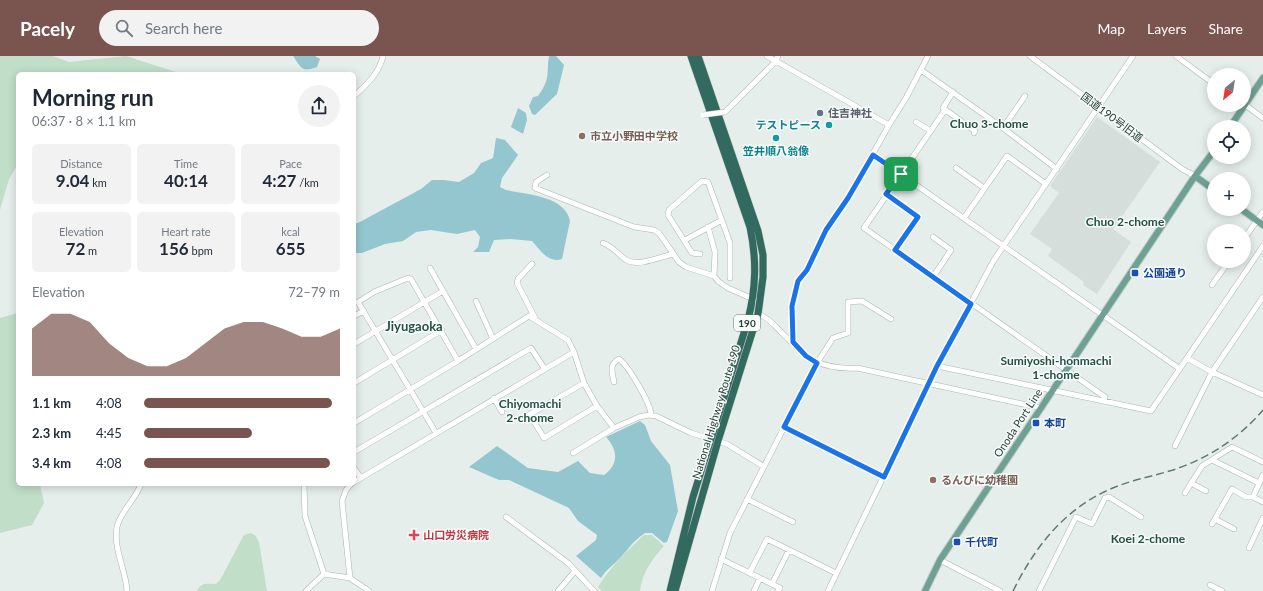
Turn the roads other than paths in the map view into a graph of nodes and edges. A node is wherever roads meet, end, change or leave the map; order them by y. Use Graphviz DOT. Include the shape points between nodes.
graph roads {
  1 [pos="383,56"];
  2 [pos="691,56"];
  3 [pos="698,56"];
  4 [pos="767,56"];
  5 [pos="928,56"];
  6 [pos="1030,56"];
  7 [pos="1133,56"];
  8 [pos="1176,56"];
  9 [pos="777,58"];
  10 [pos="920,70"];
  11 [pos="1263,78"];
  12 [pos="1207,79"];
  13 [pos="953,92"];
  14 [pos="356,94"];
  15 [pos="1251,95"];
  16 [pos="1025,96"];
  17 [pos="1099,107"];
  18 [pos="1251,109"];
  19 [pos="945,110"];
  20 [pos="703,115"];
  21 [pos="1263,118"];
  22 [pos="916,122"];
  23 [pos="889,125"];
  24 [pos="1003,128"];
  25 [pos="931,131"];
  26 [pos="974,133"];
  27 [pos="873,155"];
  28 [pos="1207,160"];
  29 [pos="956,168"];
  30 [pos="1057,169"];
  31 [pos="901,174"];
  32 [pos="547,176"];
  33 [pos="1195,176"];
  34 [pos="1046,184"];
  35 [pos="1207,185"];
  36 [pos="984,188"];
  37 [pos="886,194"];
  38 [pos="1263,212"];
  39 [pos="1250,216"];
  40 [pos="964,218"];
  41 [pos="722,220"];
  42 [pos="1257,221"];
  43 [pos="1263,225"];
  44 [pos="708,227"];
  45 [pos="1251,229"];
  46 [pos="933,237"];
  47 [pos="685,240"];
  48 [pos="603,242"];
  49 [pos="1004,246"];
  50 [pos="1263,246"];
  51 [pos="895,250"];
  52 [pos="672,254"];
  53 [pos="700,254"];
  54 [pos="532,264"];
  55 [pos="430,268"];
  56 [pos="1224,268"];
  57 [pos="714,276"];
  58 [pos="933,277"];
  59 [pos="730,278"];
  60 [pos="1212,285"];
  61 [pos="443,291"];
  62 [pos="1263,297"];
  63 [pos="757,300"];
  64 [pos="476,301"];
  65 [pos="424,302"];
  66 [pos="971,304"];
  67 [pos="364,311"];
  68 [pos="758,314"];
  69 [pos="356,315"];
  70 [pos="1103,315"];
  71 [pos="535,318"];
  72 [pos="891,319"];
  73 [pos="442,330"];
  74 [pos="375,332"];
  75 [pos="494,338"];
  76 [pos="793,342"];
  77 [pos="356,343"];
  78 [pos="476,349"];
  79 [pos="574,352"];
  80 [pos="1187,358"];
  81 [pos="392,360"];
  82 [pos="458,361"];
  83 [pos="817,363"];
  84 [pos="937,366"];
  85 [pos="544,368"];
  86 [pos="1180,368"];
  87 [pos="1066,370"];
  88 [pos="1212,372"];
  89 [pos="356,382"];
  90 [pos="614,382"];
  91 [pos="584,383"];
  92 [pos="929,384"];
  93 [pos="409,389"];
  94 [pos="1052,390"];
  95 [pos="1263,395"];
  96 [pos="494,398"];
  97 [pos="1104,401"];
  98 [pos="597,406"];
  99 [pos="1041,408"];
  100 [pos="422,411"];
  101 [pos="502,412"];
  102 [pos="530,415"];
  103 [pos="651,415"];
  104 [pos="520,420"];
  105 [pos="356,421"];
  106 [pos="784,427"];
  107 [pos="614,428"];
  108 [pos="436,433"];
  109 [pos="710,438"];
  110 [pos="718,441"];
  111 [pos="1176,446"];
  112 [pos="356,451"];
  113 [pos="573,453"];
  114 [pos="1212,460"];
  115 [pos="1263,462"];
  116 [pos="763,466"];
  117 [pos="356,471"];
  118 [pos="1263,475"];
  119 [pos="360,477"];
  120 [pos="884,477"];
  121 [pos="356,480"];
  122 [pos="1191,483"];
  123 [pos="1259,483"];
  124 [pos="140,486"];
  125 [pos="304,486"];
  126 [pos="350,486"];
  127 [pos="1206,491"];
  128 [pos="1185,493"];
  129 [pos="1253,497"];
  130 [pos="747,499"];
  131 [pos="1263,502"];
  132 [pos="506,517"];
  133 [pos="1141,517"];
  134 [pos="1263,518"];
  135 [pos="793,522"];
  136 [pos="1234,529"];
  137 [pos="1249,548"];
  138 [pos="789,550"];
  139 [pos="721,559"];
  140 [pos="940,560"];
  141 [pos="575,571"];
  142 [pos="750,572"];
  143 [pos="836,573"];
  144 [pos="324,574"];
  145 [pos="350,578"];
  146 [pos="760,578"];
  147 [pos="772,584"];
  148 [pos="1210,586"];
  149 [pos="993,589"];
  150 [pos="127,591"];
  151 [pos="306,591"];
  152 [pos="369,591"];
  153 [pos="558,591"];
  154 [pos="594,591"];
  155 [pos="670,591"];
  156 [pos="675,591"];
  157 [pos="712,591"];
  158 [pos="754,591"];
  159 [pos="778,591"];
  160 [pos="828,591"];
  161 [pos="925,591"];
  162 [pos="1000,591"];
  163 [pos="1039,591"];
  164 [pos="1222,591"];
  1 -- 14 [label="street" via="374,75"];
  2 -- 63 [label="highway, National Highway Route 190 / 190" via="750,228 756,265"];
  3 -- 63 [label="highway, National Highway Route 190 / 190" via="758,231 763,266"];
  4 -- 9 [label="street"];
  5 -- 10 [label="street"];
  6 -- 17 [label="street, 国道190号旧道"];
  7 -- 17 [label="street"];
  8 -- 12 [label="street"];
  9 -- 20 [label="street, bridge" via="725,112"];
  9 -- 23 [label="street"];
  10 -- 13 [label="street"];
  10 -- 23 [label="street"];
  11 -- 15 [label="main road"];
  13 -- 19 [label="street" via="943,108"];
  13 -- 24 [label="street"];
  16 -- 24 [label="street"];
  17 -- 30 [label="street"];
  17 -- 33 [label="street, 国道190号旧道"];
  18 -- 21 [label="street"];
  19 -- 25 [label="street"];
  19 -- 26 [label="street" via="975,131"];
  22 -- 25 [label="street"];
  23 -- 27 [label="street"];
  24 -- 30 [label="street"];
  25 -- 31 [label="street"];
  27 -- 31 [label="street"];
  27 -- 76 [label="street" via="826,230 807,270 798,281 792,306"];
  28 -- 33 [label="main road, Onoda Port Line"];
  29 -- 36 [label="street"];
  30 -- 34 [label="street"];
  31 -- 37 [label="street"];
  31 -- 40 [label="street"];
  32 -- 52 [label="street" via="536,182 535,188 634,227 654,230 659,233"];
  33 -- 35 [label="main road"];
  33 -- 70 [label="main road, Onoda Port Line"];
  34 -- 36 [label="street" via="1007,156"];
  34 -- 49 [label="street"];
  36 -- 40 [label="street"];
  37 -- 51 [label="street" via="864,228"];
  37 -- 51 [label="street" via="918,217"];
  38 -- 42 [label="street"];
  39 -- 42 [label="main road"];
  40 -- 49 [label="street"];
  41 -- 44 [label="street"];
  41 -- 47 [label="street" via="708,182 702,181 669,210 668,215"];
  41 -- 59 [label="street" via="730,243"];
  42 -- 43 [label="main road"];
  42 -- 45 [label="street"];
  44 -- 47 [label="street"];
  44 -- 57 [label="street" via="715,252"];
  46 -- 58 [label="street" via="951,250"];
  47 -- 53 [label="street" via="692,253"];
  48 -- 52 [label="street" via="627,261 635,263"];
  49 -- 66 [label="street"];
  49 -- 70 [label="street"];
  50 -- 80 [label="street"];
  51 -- 58 [label="street"];
  52 -- 57 [label="street" via="686,267"];
  54 -- 71 [label="street" via="517,283"];
  55 -- 61 [label="street"];
  56 -- 60 [label="street"];
  57 -- 63 [label="street" via="728,288"];
  58 -- 66 [label="street"];
  61 -- 65 [label="street"];
  61 -- 78 [label="street"];
  62 -- 88 [label="street"];
  63 -- 68 [label="highway, National Highway Route 190 / 190"];
  63 -- 109 [label="highway, National Highway Route 190 / 190"];
  64 -- 75 [label="street" via="482,318"];
  65 -- 67 [label="street" via="408,278 374,292 358,302"];
  65 -- 73 [label="street"];
  65 -- 74 [label="street"];
  66 -- 84 [label="street"];
  66 -- 87 [label="street"];
  67 -- 69 [label="street"];
  67 -- 74 [label="street"];
  68 -- 76 [label="street" via="772,321"];
  68 -- 110 [label="highway, National Highway Route 190 / 190"];
  70 -- 86 [label="street"];
  70 -- 87 [label="main road, Onoda Port Line"];
  71 -- 75 [label="street" via="529,316"];
  71 -- 79 [label="street" via="568,340"];
  72 -- 83 [label="street" via="862,301 848,302 848,332 833,338"];
  73 -- 81 [label="street"];
  73 -- 82 [label="street"];
  74 -- 77 [label="street"];
  74 -- 81 [label="street"];
  75 -- 78 [label="street"];
  76 -- 83 [label="street"];
  78 -- 82 [label="street"];
  79 -- 85 [label="street"];
  79 -- 91 [label="street"];
  80 -- 86 [label="street"];
  80 -- 88 [label="street"];
  81 -- 89 [label="street"];
  81 -- 93 [label="street"];
  82 -- 93 [label="street"];
  83 -- 92 [label="street" via="848,369 857,368"];
  83 -- 106 [label="street"];
  84 -- 92 [label="street"];
  84 -- 94 [label="street"];
  85 -- 96 [label="street"];
  85 -- 100 [label="street" via="531,348"];
  86 -- 97 [label="street" via="1151,411"];
  87 -- 94 [label="main road, Onoda Port Line"];
  87 -- 97 [label="street" via="1105,397"];
  88 -- 95 [label="street"];
  88 -- 111 [label="street"];
  90 -- 103 [label="street" via="612,366 619,359 650,406"];
  91 -- 98 [label="street"];
  91 -- 102 [label="street"];
  92 -- 99 [label="street"];
  92 -- 120 [label="street"];
  93 -- 100 [label="street"];
  93 -- 105 [label="street"];
  94 -- 97 [label="street"];
  94 -- 99 [label="main road, Onoda Port Line"];
  96 -- 101 [label="street"];
  96 -- 108 [label="street"];
  98 -- 102 [label="street" via="544,438"];
  98 -- 107 [label="street"];
  99 -- 140 [label="main road, Onoda Port Line"];
  100 -- 108 [label="street"];
  100 -- 112 [label="street"];
  102 -- 104 [label="street"];
  103 -- 107 [label="street" via="639,417"];
  103 -- 109 [label="street" via="691,433"];
  106 -- 116 [label="street"];
  106 -- 120 [label="street"];
  107 -- 113 [label="street"];
  108 -- 119 [label="street"];
  109 -- 110 [label="street"];
  109 -- 155 [label="highway, National Highway Route 190 / 190" via="687,518"];
  110 -- 116 [label="street"];
  110 -- 156 [label="highway, National Highway Route 190 / 190"];
  114 -- 115 [label="street" via="1232,447"];
  114 -- 122 [label="street" via="1202,466"];
  114 -- 123 [label="street"];
  116 -- 130 [label="street"];
  117 -- 119 [label="street"];
  118 -- 123 [label="street"];
  119 -- 121 [label="street"];
  120 -- 143 [label="street"];
  122 -- 127 [label="street"];
  122 -- 128 [label="street"];
  123 -- 129 [label="street"];
  124 -- 150 [label="street" via="117,526 118,551 127,579"];
  125 -- 144 [label="street" via="305,516"];
  126 -- 145 [label="street" via="344,494 342,506"];
  129 -- 131 [label="street"];
  129 -- 136 [label="street" via="1246,497 1232,489 1213,522"];
  130 -- 135 [label="street"];
  130 -- 139 [label="street" via="730,533"];
  132 -- 141 [label="street" via="558,555"];
  133 -- 163 [label="street" via="1109,497 1104,498 1092,524 1076,517"];
  134 -- 137 [label="street"];
  138 -- 142 [label="street" via="767,539"];
  138 -- 143 [label="street"];
  138 -- 147 [label="street"];
  139 -- 142 [label="street"];
  139 -- 157 [label="street"];
  140 -- 149 [label="street"];
  140 -- 161 [label="main road, Onoda Port Line"];
  141 -- 153 [label="street"];
  141 -- 154 [label="street"];
  142 -- 146 [label="street"];
  143 -- 160 [label="street"];
  144 -- 145 [label="street"];
  144 -- 151 [label="street"];
  145 -- 152 [label="street"];
  146 -- 147 [label="street"];
  146 -- 158 [label="street"];
  147 -- 159 [label="street" via="780,588"];
  148 -- 164 [label="street"];
  149 -- 162 [label="street"];
}
